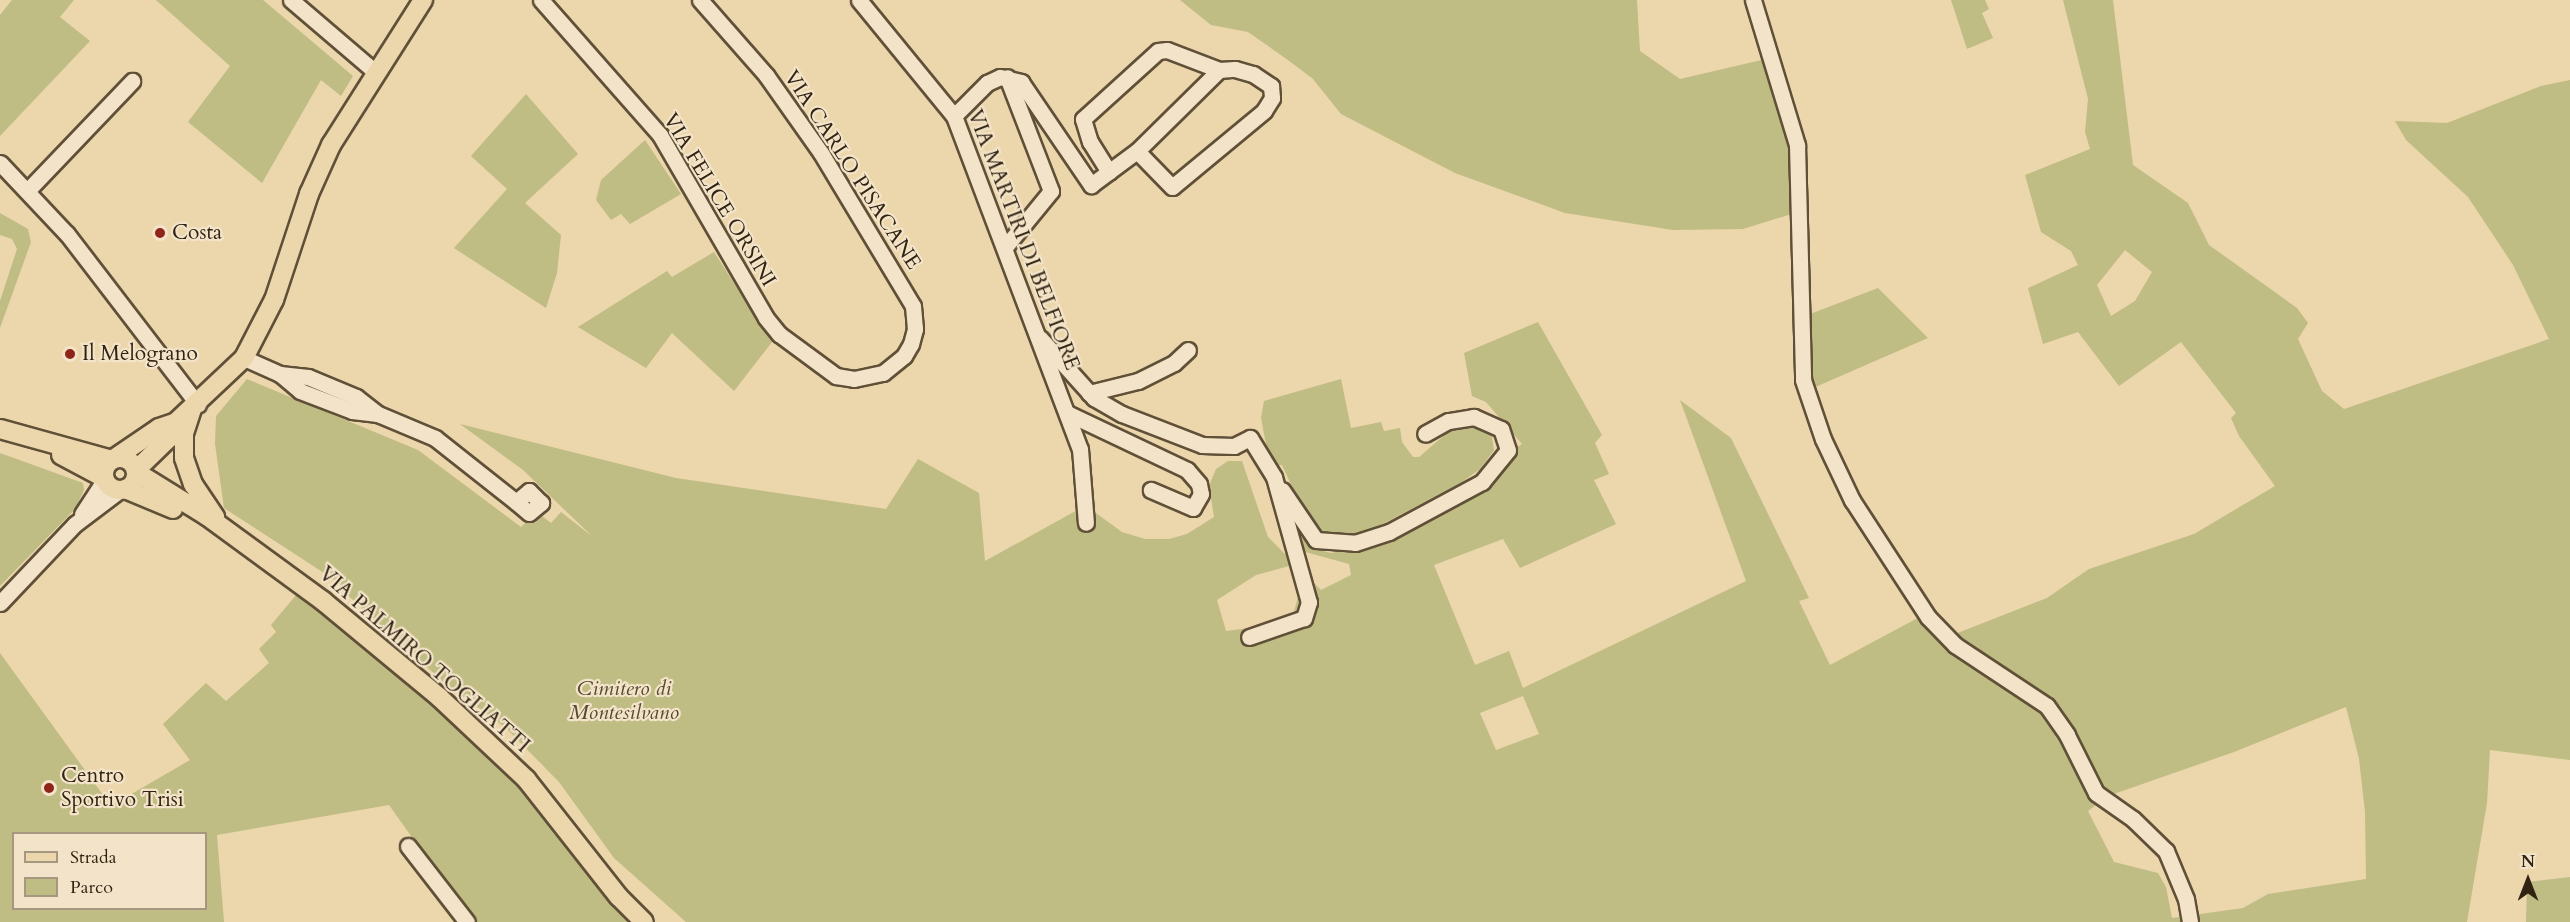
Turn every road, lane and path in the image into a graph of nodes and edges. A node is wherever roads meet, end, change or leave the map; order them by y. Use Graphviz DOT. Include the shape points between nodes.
graph roads {
  1 [pos="291,0"];
  2 [pos="423,0"];
  3 [pos="541,0"];
  4 [pos="700,0"];
  5 [pos="859,0"];
  6 [pos="1753,0"];
  7 [pos="1218,70"];
  8 [pos="374,71"];
  9 [pos="1007,77"];
  10 [pos="132,81"];
  11 [pos="954,116"];
  12 [pos="1137,151"];
  13 [pos="0,163"];
  14 [pos="1109,172"];
  15 [pos="28,190"];
  16 [pos="1006,246"];
  17 [pos="1038,336"];
  18 [pos="1188,350"];
  19 [pos="244,358"];
  20 [pos="884,373"];
  21 [pos="1089,393"];
  22 [pos="195,407"];
  23 [pos="1066,413"];
  24 [pos="176,422"];
  25 [pos="0,429"];
  26 [pos="1425,434"];
  27 [pos="29,440"];
  28 [pos="114,459"];
  29 [pos="136,471"];
  30 [pos="1274,477"];
  31 [pos="104,479"];
  32 [pos="122,489"];
  33 [pos="1151,490"];
  34 [pos="516,502"];
  35 [pos="1086,523"];
  36 [pos="75,524"];
  37 [pos="226,534"];
  38 [pos="0,603"];
  39 [pos="1249,637"];
  40 [pos="408,846"];
  41 [pos="467,922"];
  42 [pos="644,922"];
  43 [pos="2190,922"];
  1 -- 8 [label="street"];
  2 -- 8 [label="main road"];
  3 -- 20 [label="street, VIA FELICE ORSINI" via="660,135 765,318 779,334 836,376 854,379"];
  4 -- 20 [label="street, VIA CARLO PISACANE" via="766,75 821,153 913,306 915,329 910,344 904,356"];
  5 -- 11 [label="street, VIA MARTIRI DI BELFIORE"];
  6 -- 43 [label="street" via="1797,145 1803,380 1827,449 1852,500 1928,617 1955,645 2047,706 2067,735 2096,793 2133,819 2166,851 2186,899"];
  7 -- 12 [label="street"];
  7 -- 12 [label="street" via="1253,74 1271,86 1272,98 1264,111 1173,187"];
  7 -- 14 [label="street" via="1167,50 1158,51 1083,119 1090,142"];
  8 -- 19 [label="main road" via="331,145 309,194 274,300"];
  9 -- 11 [label="street" via="987,83"];
  9 -- 14 [label="street" via="1021,82 1032,93 1091,185"];
  9 -- 16 [label="street" via="1051,191"];
  10 -- 15 [label="street"];
  11 -- 16 [label="street, VIA MARTIRI DI BELFIORE"];
  12 -- 14 [label="street"];
  13 -- 15 [label="street"];
  15 -- 22 [label="street" via="67,234"];
  16 -- 17 [label="street, VIA MARTIRI DI BELFIORE"];
  17 -- 21 [label="street"];
  17 -- 23 [label="street, VIA MARTIRI DI BELFIORE"];
  18 -- 21 [label="street" via="1174,363 1138,381"];
  19 -- 22 [label="main road"];
  19 -- 34 [label="street" via="280,374 300,391 352,411 378,414 435,438"];
  21 -- 30 [label="street" via="1122,414 1202,445 1234,446 1250,438"];
  22 -- 24 [label="main road"];
  22 -- 37 [label="main road" via="183,440 186,464 199,495"];
  23 -- 33 [label="street" via="1187,470 1199,484 1201,495 1193,508"];
  23 -- 35 [label="street, VIA MARTIRI DI BELFIORE" via="1080,448"];
  24 -- 28 [label="main road" via="159,428"];
  24 -- 29 [label="main road" via="169,438"];
  25 -- 27 [label="main road"];
  26 -- 30 [label="street" via="1448,421 1474,417 1501,429 1508,450 1482,482 1389,532 1355,543 1317,540"];
  27 -- 28 [label="main road"];
  27 -- 31 [label="main road"];
  28 -- 29 [label="main road" via="126,459"];
  28 -- 31 [label="main road" via="105,468"];
  29 -- 32 [label="main road" via="135,480"];
  29 -- 37 [label="main road, VIA PALMIRO TOGLIATTI" via="207,516"];
  30 -- 39 [label="street" via="1309,602 1304,618"];
  31 -- 32 [label="main road"];
  31 -- 36 [label="street"];
  32 -- 36 [label="street"];
  32 -- 37 [label="main road, VIA PALMIRO TOGLIATTI"];
  36 -- 38 [label="street"];
  37 -- 42 [label="main road, VIA PALMIRO TOGLIATTI" via="362,632 512,764 619,897"];
  40 -- 41 [label="street"];
}
